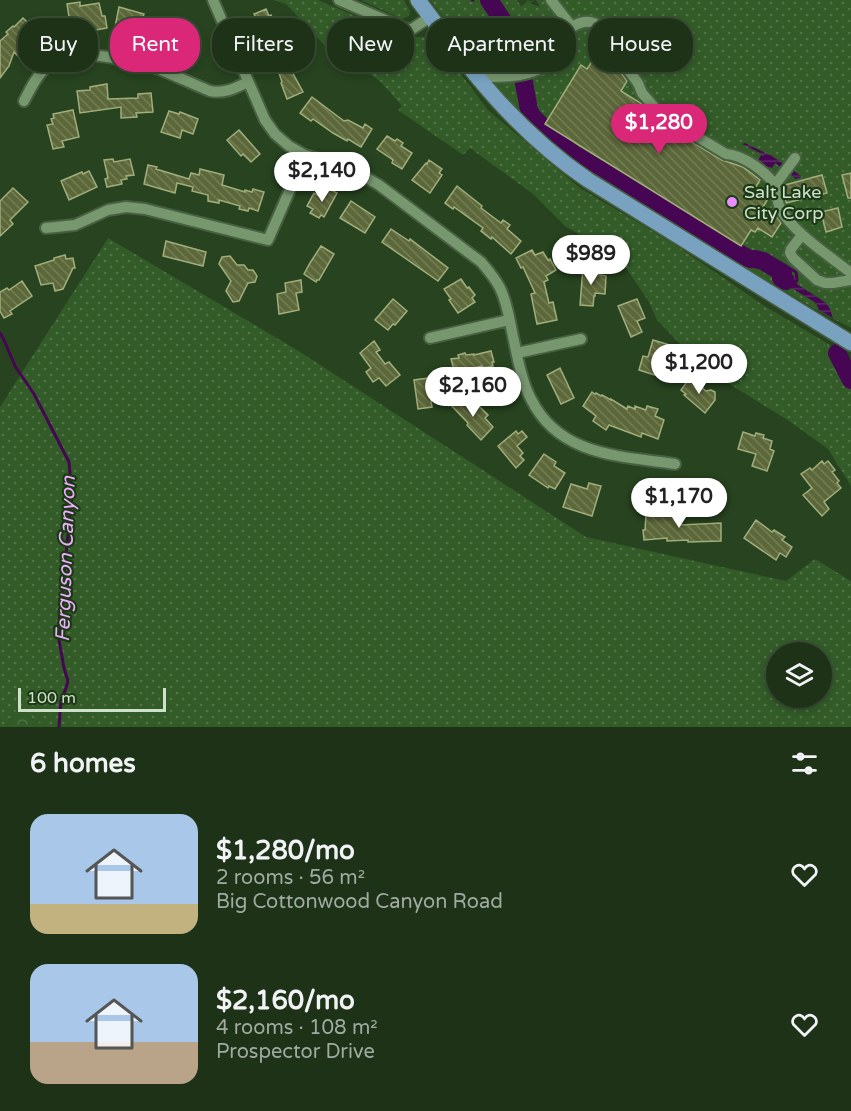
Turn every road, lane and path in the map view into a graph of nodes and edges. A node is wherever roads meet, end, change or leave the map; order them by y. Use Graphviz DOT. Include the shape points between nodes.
graph roads {
  1 [pos="213,0"];
  2 [pos="339,0"];
  3 [pos="418,0"];
  4 [pos="551,0"];
  5 [pos="430,17"];
  6 [pos="565,18"];
  7 [pos="533,72"];
  8 [pos="630,72"];
  9 [pos="477,77"];
  10 [pos="248,82"];
  11 [pos="24,101"];
  12 [pos="305,155"];
  13 [pos="790,165"];
  14 [pos="775,185"];
  15 [pos="46,228"];
  16 [pos="802,235"];
  17 [pos="851,273"];
  18 [pos="851,280"];
  19 [pos="509,320"];
  20 [pos="430,338"];
  21 [pos="581,339"];
  22 [pos="851,343"];
  23 [pos="517,353"];
  24 [pos="675,464"];
  1 -- 10 [label="street"];
  2 -- 5 [label="street" via="406,29"];
  3 -- 5 [label="main road"];
  4 -- 6 [label="street"];
  5 -- 9 [label="main road"];
  7 -- 9 [label="street"];
  8 -- 14 [label="street" via="661,115 751,165"];
  9 -- 22 [label="main road" via="563,163"];
  10 -- 11 [label="street" via="233,89 210,91 156,68 72,55 42,71"];
  10 -- 12 [label="street" via="275,134"];
  12 -- 15 [label="street" via="268,240 126,207 108,210 75,225"];
  12 -- 19 [label="street" via="365,176 481,262 500,288"];
  13 -- 14 [label="street"];
  14 -- 16 [label="street" via="782,211"];
  16 -- 17 [label="street"];
  16 -- 18 [label="street" via="791,249 793,258 817,280"];
  19 -- 20 [label="street"];
  19 -- 23 [label="street"];
  21 -- 23 [label="street"];
  23 -- 24 [label="street" via="530,398 539,413 565,438 602,453"];
}
